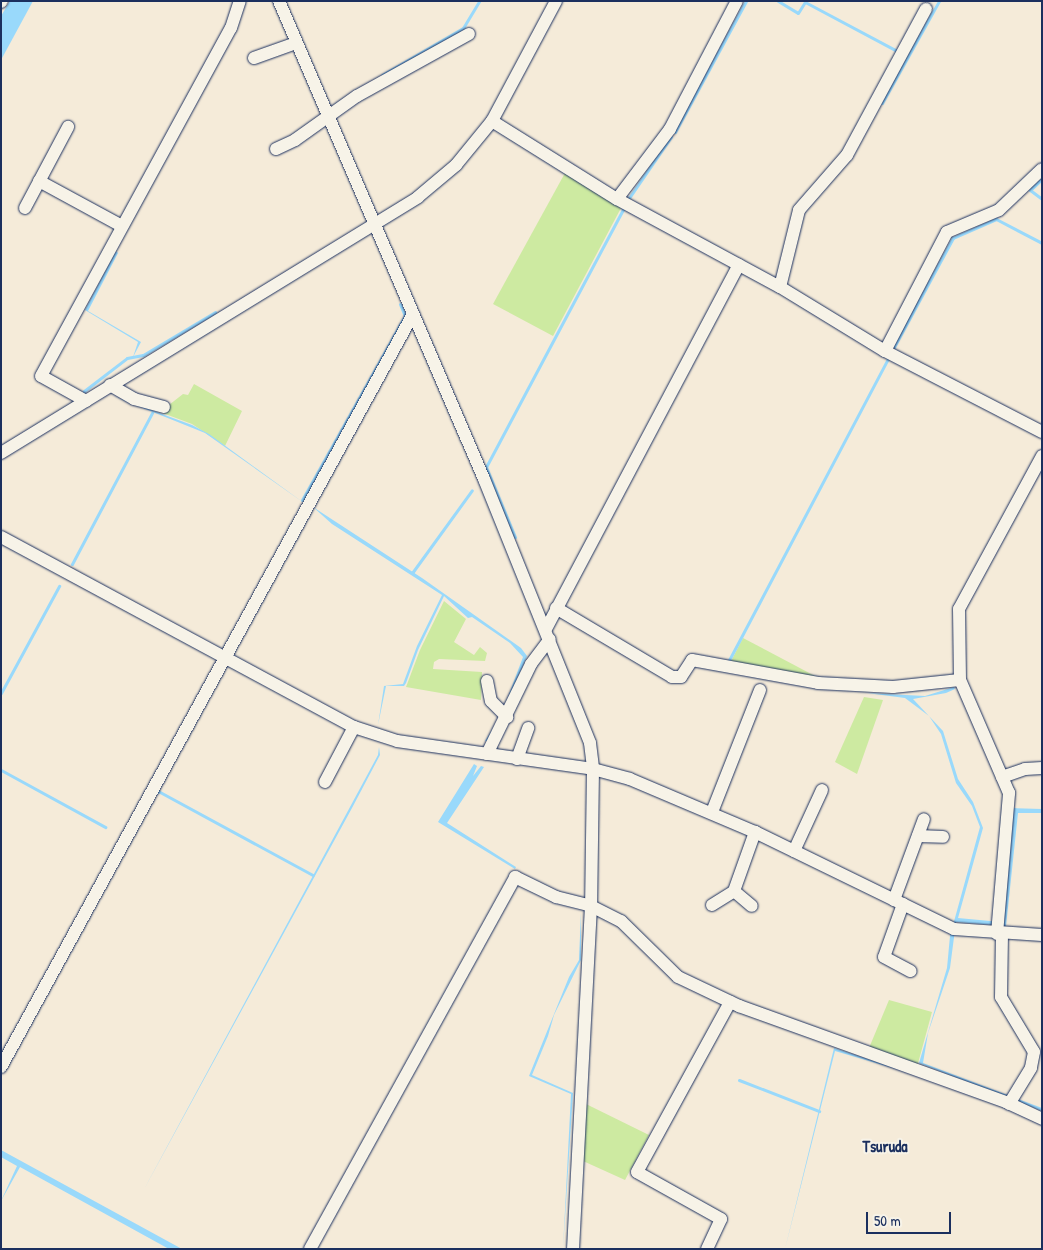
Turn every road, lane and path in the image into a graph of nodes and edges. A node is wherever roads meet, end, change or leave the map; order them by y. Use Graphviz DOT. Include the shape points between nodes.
graph roads {
  1 [pos="239,1"];
  2 [pos="279,1"];
  3 [pos="556,1"];
  4 [pos="737,1"];
  5 [pos="926,8"];
  6 [pos="469,34"];
  7 [pos="296,43"];
  8 [pos="254,58"];
  9 [pos="329,116"];
  10 [pos="492,121"];
  11 [pos="68,127"];
  12 [pos="276,149"];
  13 [pos="1042,169"];
  14 [pos="39,181"];
  15 [pos="617,199"];
  16 [pos="25,208"];
  17 [pos="372,224"];
  18 [pos="122,226"];
  19 [pos="739,265"];
  20 [pos="780,287"];
  21 [pos="412,316"];
  22 [pos="885,351"];
  23 [pos="110,385"];
  24 [pos="86,401"];
  25 [pos="164,407"];
  26 [pos="1042,432"];
  27 [pos="1,453"];
  28 [pos="1042,456"];
  29 [pos="1,537"];
  30 [pos="556,608"];
  31 [pos="548,634"];
  32 [pos="224,658"];
  33 [pos="960,680"];
  34 [pos="488,681"];
  35 [pos="760,690"];
  36 [pos="507,717"];
  37 [pos="354,727"];
  38 [pos="528,728"];
  39 [pos="487,754"];
  40 [pos="517,758"];
  41 [pos="1042,768"];
  42 [pos="593,769"];
  43 [pos="1002,777"];
  44 [pos="325,782"];
  45 [pos="822,790"];
  46 [pos="712,812"];
  47 [pos="924,819"];
  48 [pos="755,832"];
  49 [pos="918,836"];
  50 [pos="942,837"];
  51 [pos="794,851"];
  52 [pos="734,891"];
  53 [pos="899,902"];
  54 [pos="712,905"];
  55 [pos="591,906"];
  56 [pos="752,906"];
  57 [pos="1038,933"];
  58 [pos="999,934"];
  59 [pos="910,971"];
  60 [pos="730,1002"];
  61 [pos="1,1066"];
  62 [pos="1009,1104"];
  63 [pos="1042,1119"];
  64 [pos="310,1249"];
  65 [pos="572,1249"];
  66 [pos="707,1249"];
  1 -- 18 [label="street" via="231,28"];
  2 -- 7 [label="street"];
  3 -- 10 [label="street"];
  4 -- 15 [label="street" via="670,128"];
  5 -- 20 [label="street" via="847,155 799,210"];
  6 -- 9 [label="street" via="356,96"];
  7 -- 8 [label="street"];
  7 -- 9 [label="street"];
  9 -- 12 [label="street"];
  9 -- 17 [label="street"];
  10 -- 15 [label="street"];
  10 -- 17 [label="street" via="456,165 424,192"];
  11 -- 14 [label="street"];
  13 -- 22 [label="street" via="999,210 947,232"];
  14 -- 16 [label="street"];
  14 -- 18 [label="street"];
  15 -- 19 [label="street"];
  17 -- 21 [label="street"];
  17 -- 23 [label="street"];
  18 -- 24 [label="street" via="41,376"];
  19 -- 20 [label="street"];
  19 -- 30 [label="street"];
  20 -- 22 [label="street"];
  21 -- 31 [label="street"];
  21 -- 32 [label="street"];
  22 -- 26 [label="street"];
  23 -- 24 [label="street"];
  23 -- 25 [label="street" via="134,399"];
  24 -- 27 [label="street"];
  28 -- 33 [label="street" via="960,609"];
  29 -- 32 [label="street"];
  30 -- 31 [label="street"];
  30 -- 33 [label="street" via="672,677 681,677 692,660 818,683 892,687"];
  31 -- 36 [label="street"];
  31 -- 42 [label="street" via="590,743"];
  32 -- 37 [label="street"];
  32 -- 61 [label="street"];
  33 -- 43 [label="street"];
  34 -- 36 [label="street" via="491,701"];
  35 -- 46 [label="street"];
  36 -- 39 [label="street"];
  37 -- 39 [label="street" via="397,740"];
  37 -- 44 [label="street"];
  38 -- 40 [label="street"];
  39 -- 40 [label="street"];
  40 -- 42 [label="street"];
  41 -- 43 [label="street" via="1025,769"];
  42 -- 46 [label="street" via="630,779"];
  42 -- 55 [label="street"];
  43 -- 58 [label="street" via="1009,793"];
  45 -- 51 [label="street"];
  46 -- 48 [label="street"];
  47 -- 49 [label="street"];
  48 -- 51 [label="street"];
  48 -- 52 [label="street"];
  49 -- 50 [label="street"];
  49 -- 53 [label="street"];
  51 -- 53 [label="street"];
  52 -- 54 [label="street"];
  52 -- 56 [label="street"];
  53 -- 58 [label="street" via="954,929"];
  53 -- 59 [label="street" via="884,957"];
  55 -- 60 [label="street" via="621,921 678,977"];
  55 -- 64 [label="street" via="556,897 515,877"];
  55 -- 65 [label="street"];
  57 -- 58 [label="street"];
  58 -- 62 [label="street" via="1001,997 1034,1052 1031,1068"];
  60 -- 62 [label="street"];
  60 -- 66 [label="street" via="637,1172 721,1219"];
  62 -- 63 [label="street"];
}
